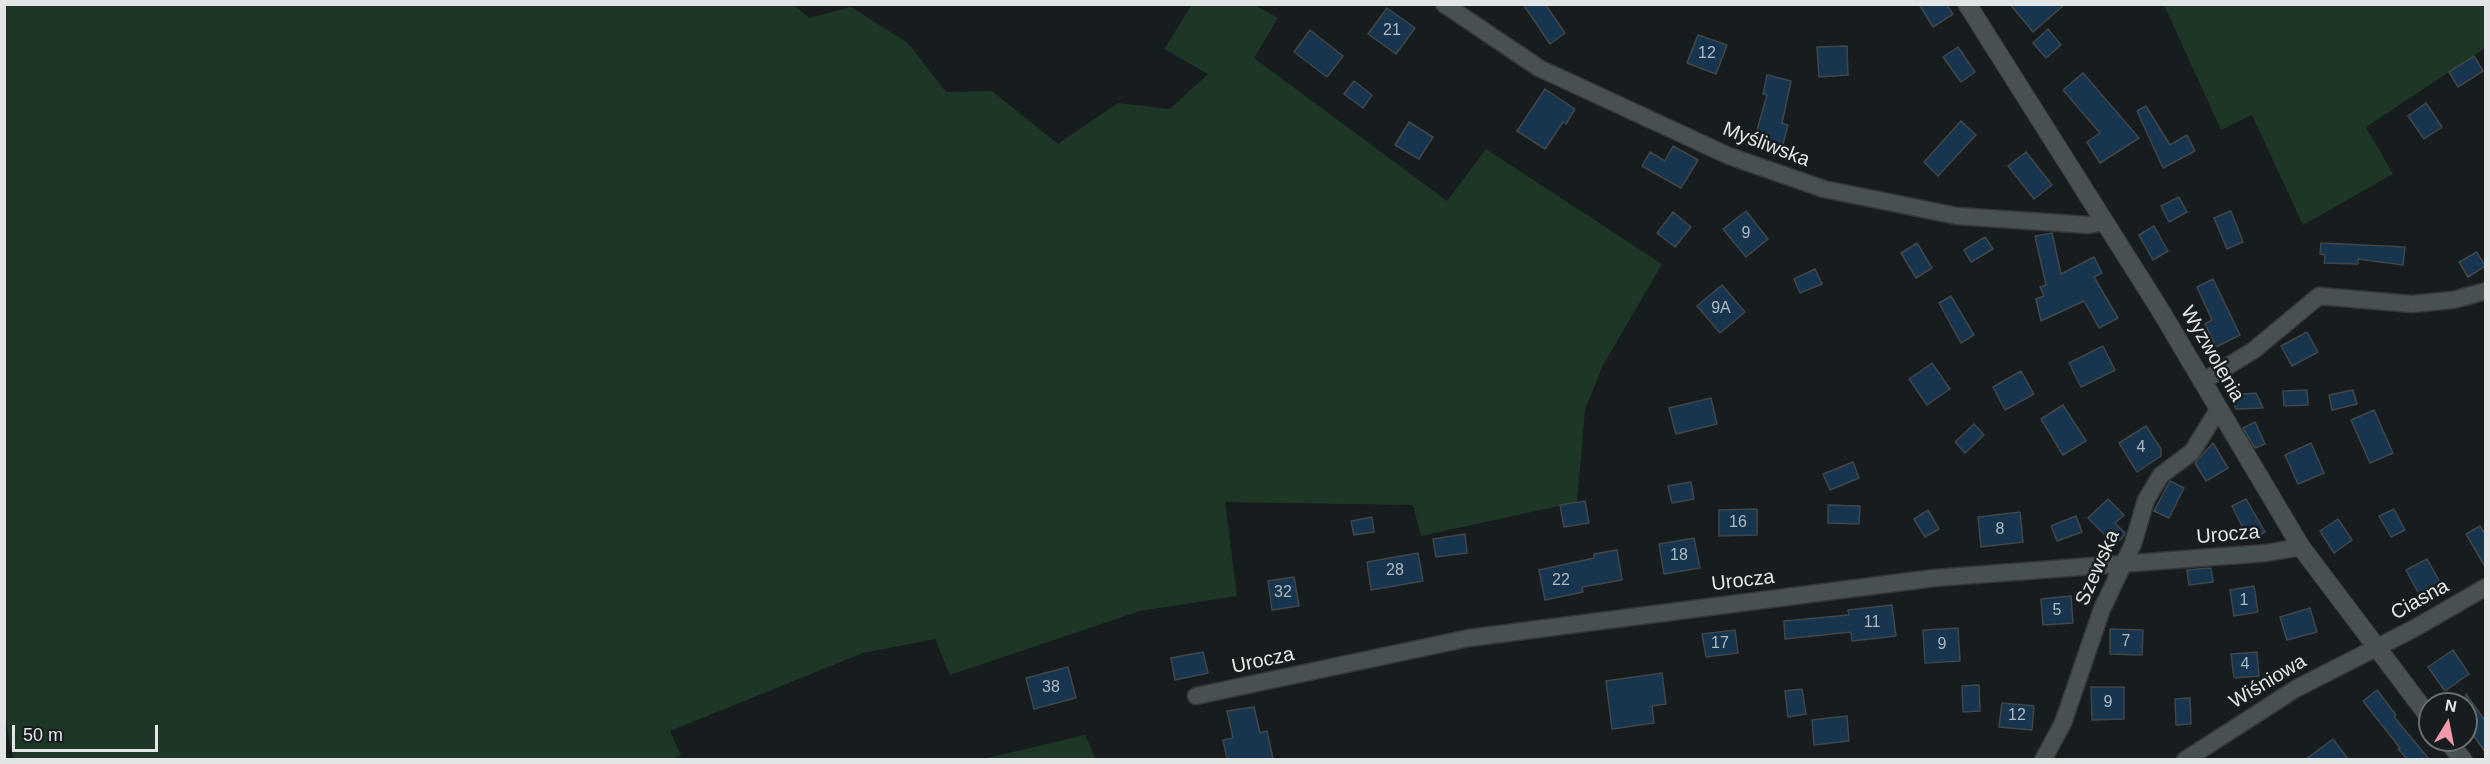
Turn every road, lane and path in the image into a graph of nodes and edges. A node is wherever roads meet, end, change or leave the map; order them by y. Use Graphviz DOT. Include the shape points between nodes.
graph roads {
  1 [pos="1444,4"];
  2 [pos="1967,4"];
  3 [pos="2105,222"];
  4 [pos="2486,291"];
  5 [pos="2202,382"];
  6 [pos="2218,410"];
  7 [pos="2301,547"];
  8 [pos="2123,565"];
  9 [pos="2486,588"];
  10 [pos="2375,648"];
  11 [pos="1196,696"];
  12 [pos="2418,703"];
  13 [pos="2043,759"];
  14 [pos="2185,759"];
  1 -- 3 [label="street, Myśliwska" via="1539,68 1729,156 1824,189 1957,216 2089,225"];
  2 -- 3 [label="street, Wyzwolenia"];
  3 -- 5 [label="street, Wyzwolenia"];
  4 -- 5 [label="street" via="2453,300 2412,304 2319,296 2254,350"];
  5 -- 6 [label="street, Wyzwolenia"];
  6 -- 7 [label="street, Wyzwolenia"];
  6 -- 8 [label="street, Szewska" via="2192,452 2161,475 2146,500"];
  7 -- 8 [label="street, Urocza"];
  7 -- 10 [label="street, Wyzwolenia"];
  8 -- 11 [label="street, Urocza" via="1934,578 1468,638"];
  8 -- 13 [label="street, Szewska" via="2102,609 2063,723"];
  9 -- 10 [label="street, Ciasna"];
  10 -- 12 [label="street, Wyzwolenia"];
  10 -- 14 [label="street, Wiśniowa" via="2297,688"];
}
